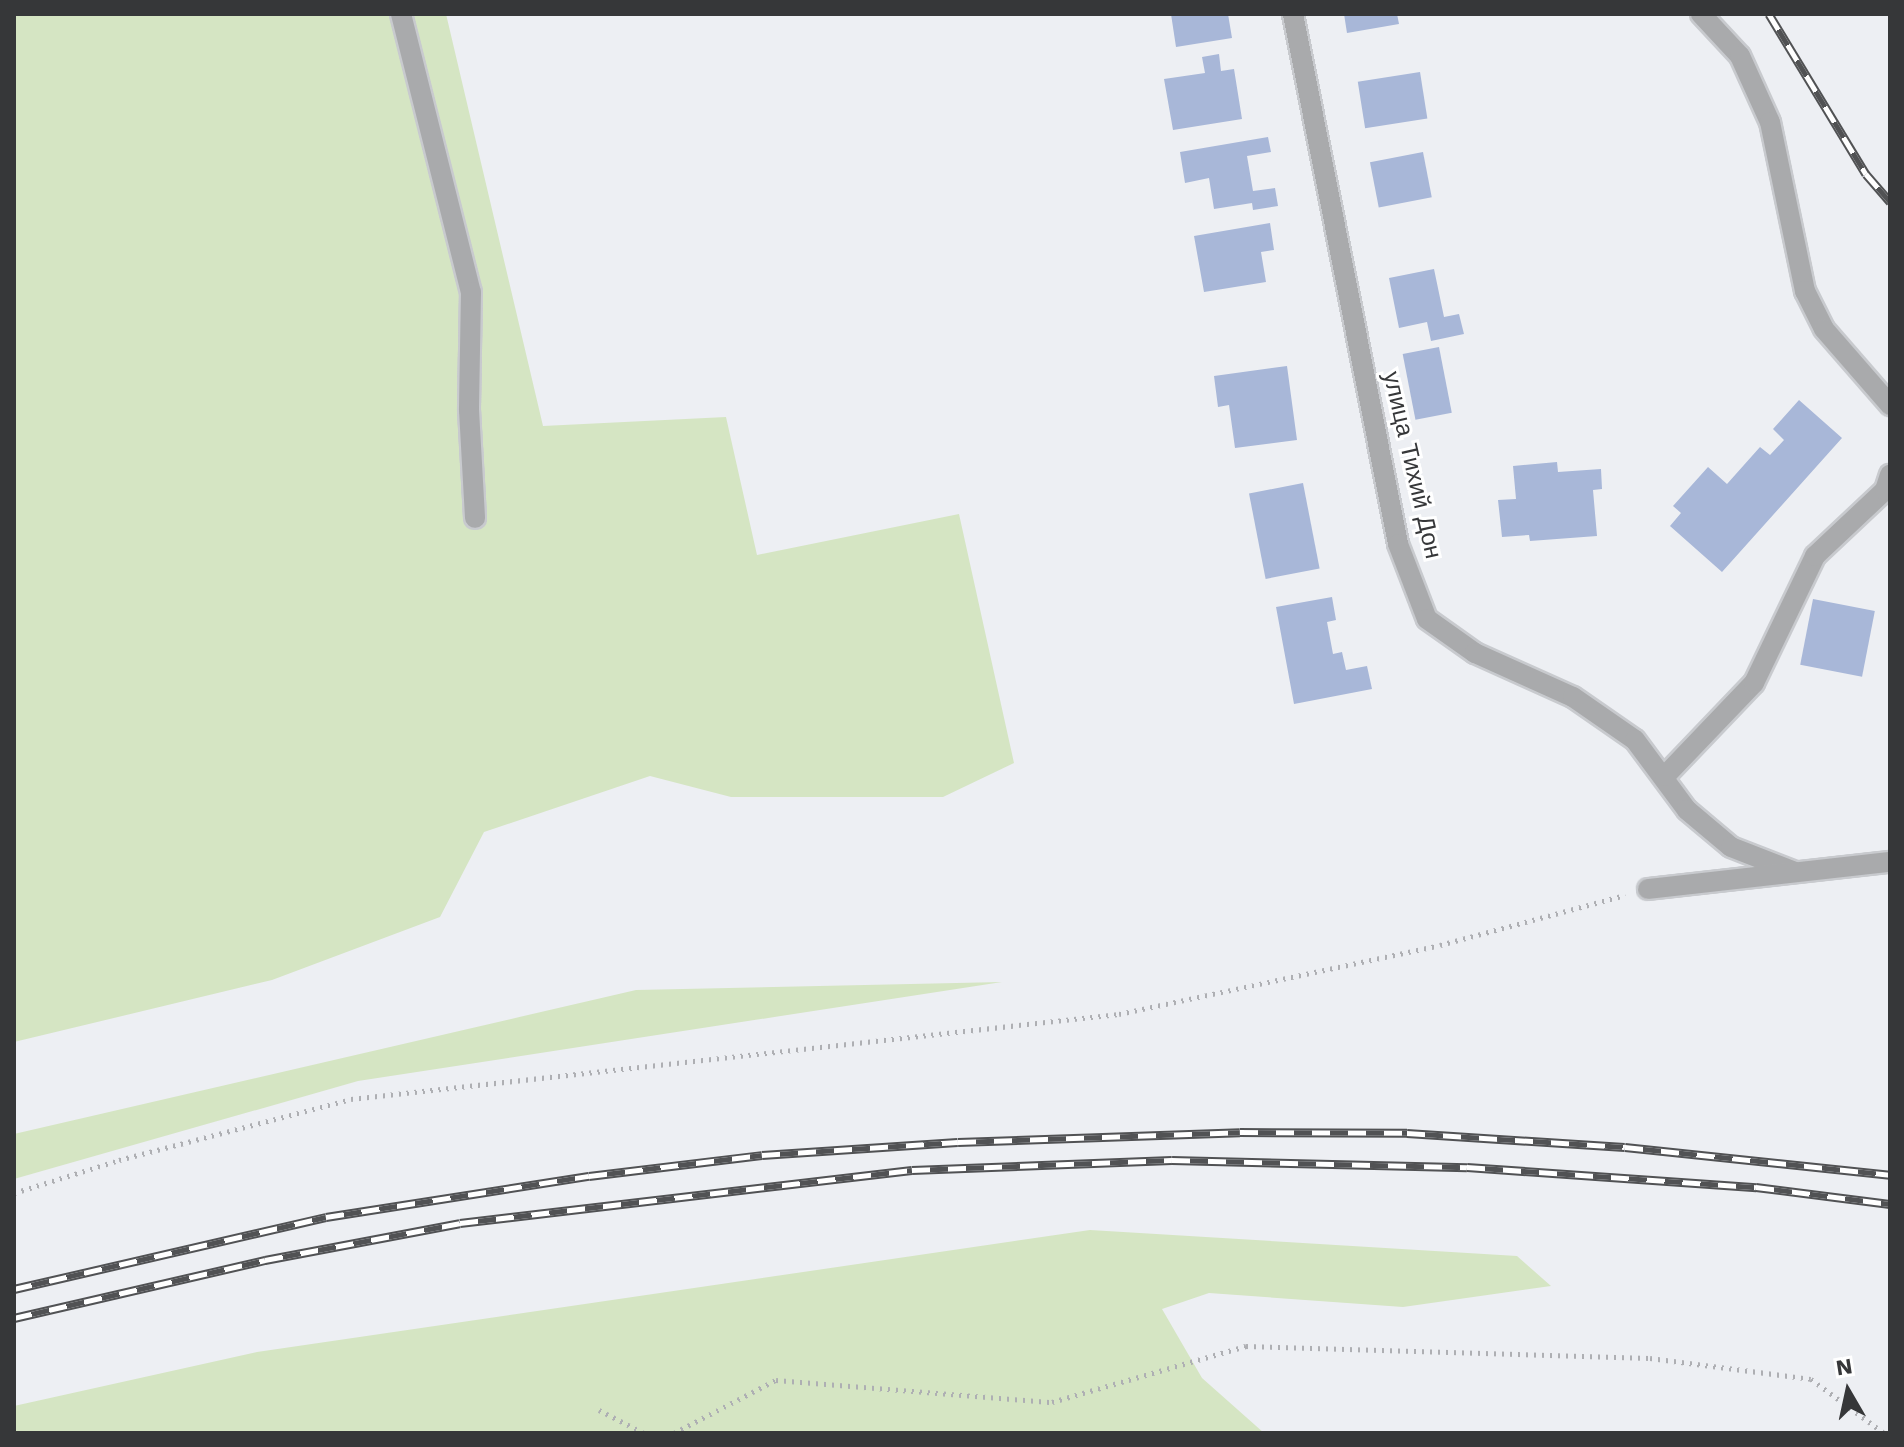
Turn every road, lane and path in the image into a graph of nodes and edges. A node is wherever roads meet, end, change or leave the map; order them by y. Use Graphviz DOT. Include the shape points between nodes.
graph roads {
  1 [pos="401,14"];
  2 [pos="1293,14"];
  3 [pos="1701,14"];
  4 [pos="1890,405"];
  5 [pos="1890,475"];
  6 [pos="475,518"];
  7 [pos="1665,776"];
  8 [pos="1890,862"];
  9 [pos="1795,872"];
  10 [pos="1648,889"];
  11 [pos="14,1193"];
  12 [pos="599,1410"];
  13 [pos="644,1433"];
  14 [pos="674,1433"];
  15 [pos="1884,1433"];
  1 -- 6 [label="street" via="471,292 469,410"];
  2 -- 7 [label="street, улица Тихий Дон" via="1398,544 1427,619 1475,653 1573,697 1635,740"];
  3 -- 4 [label="street" via="1740,56 1770,122 1805,291 1824,329"];
  5 -- 7 [label="street" via="1885,490 1815,556 1754,683"];
  7 -- 9 [label="street, улица Тихий Дон" via="1687,810 1731,847"];
  8 -- 9 [label="street"];
  9 -- 10 [label="street"];
  10 -- 11 [label="path" via="1440,945 1119,1014 351,1099"];
  12 -- 13 [label="path"];
  14 -- 15 [label="path" via="776,1380 1052,1402 1246,1346 1679,1361 1811,1379"];
}
